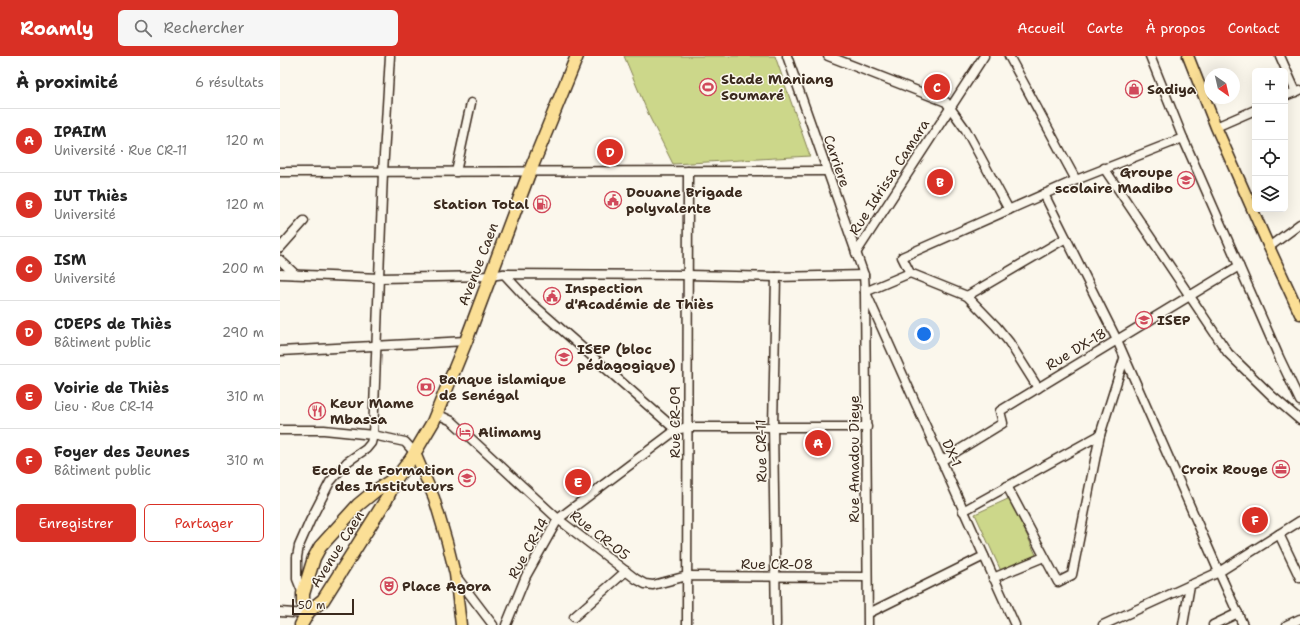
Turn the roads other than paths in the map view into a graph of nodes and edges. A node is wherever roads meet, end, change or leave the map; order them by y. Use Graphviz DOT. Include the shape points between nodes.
graph roads {
  1 [pos="390,56"];
  2 [pos="577,56"];
  3 [pos="787,56"];
  4 [pos="828,56"];
  5 [pos="984,56"];
  6 [pos="1009,56"];
  7 [pos="1150,56"];
  8 [pos="1188,56"];
  9 [pos="1280,56"];
  10 [pos="1298,91"];
  11 [pos="1288,95"];
  12 [pos="471,103"];
  13 [pos="950,108"];
  14 [pos="1252,111"];
  15 [pos="1216,127"];
  16 [pos="1183,138"];
  17 [pos="1104,168"];
  18 [pos="688,171"];
  19 [pos="827,171"];
  20 [pos="280,172"];
  21 [pos="384,172"];
  22 [pos="456,172"];
  23 [pos="530,172"];
  24 [pos="1076,180"];
  25 [pos="1044,194"];
  26 [pos="1008,210"];
  27 [pos="304,221"];
  28 [pos="1300,224"];
  29 [pos="1066,238"];
  30 [pos="280,248"];
  31 [pos="1269,248"];
  32 [pos="856,253"];
  33 [pos="280,260"];
  34 [pos="1238,266"];
  35 [pos="910,273"];
  36 [pos="280,274"];
  37 [pos="295,274"];
  38 [pos="504,274"];
  39 [pos="688,275"];
  40 [pos="864,275"];
  41 [pos="490,276"];
  42 [pos="776,277"];
  43 [pos="380,278"];
  44 [pos="865,292"];
  45 [pos="1190,295"];
  46 [pos="967,296"];
  47 [pos="1300,314"];
  48 [pos="1116,340"];
  49 [pos="466,341"];
  50 [pos="377,346"];
  51 [pos="280,351"];
  52 [pos="1124,359"];
  53 [pos="1038,388"];
  54 [pos="1300,401"];
  55 [pos="437,414"];
  56 [pos="1300,420"];
  57 [pos="773,426"];
  58 [pos="688,427"];
  59 [pos="867,427"];
  60 [pos="280,430"];
  61 [pos="676,430"];
  62 [pos="373,435"];
  63 [pos="1100,435"];
  64 [pos="415,453"];
  65 [pos="941,461"];
  66 [pos="397,476"];
  67 [pos="1007,486"];
  68 [pos="963,511"];
  69 [pos="558,519"];
  70 [pos="1300,521"];
  71 [pos="1278,534"];
  72 [pos="984,556"];
  73 [pos="1044,557"];
  74 [pos="626,572"];
  75 [pos="1219,572"];
  76 [pos="455,574"];
  77 [pos="687,576"];
  78 [pos="776,577"];
  79 [pos="867,577"];
  80 [pos="993,578"];
  81 [pos="1300,578"];
  82 [pos="1190,585"];
  83 [pos="303,594"];
  84 [pos="280,612"];
  85 [pos="308,612"];
  86 [pos="869,613"];
  87 [pos="1238,613"];
  88 [pos="574,617"];
  89 [pos="1300,619"];
  90 [pos="301,625"];
  91 [pos="461,625"];
  92 [pos="493,625"];
  93 [pos="506,625"];
  94 [pos="687,625"];
  95 [pos="776,625"];
  96 [pos="868,625"];
  97 [pos="1014,625"];
  98 [pos="1103,625"];
  99 [pos="1183,625"];
  100 [pos="1213,625"];
  101 [pos="1243,625"];
  102 [pos="1287,625"];
  1 -- 21 [label="street"];
  2 -- 23 [label="highway, Avenue Caen"];
  3 -- 19 [label="street, Carriere"];
  4 -- 13 [label="street" via="946,102"];
  5 -- 13 [label="street, Rue Idrissa Camara"];
  6 -- 24 [label="street"];
  7 -- 16 [label="street"];
  8 -- 15 [label="main road"];
  9 -- 10 [label="street"];
  10 -- 11 [label="street"];
  12 -- 22 [label="street"];
  13 -- 26 [label="street" via="966,130"];
  13 -- 32 [label="street, Rue Idrissa Camara"];
  14 -- 15 [label="street"];
  15 -- 31 [label="main road"];
  16 -- 17 [label="street"];
  16 -- 34 [label="street"];
  17 -- 24 [label="street"];
  17 -- 45 [label="street"];
  18 -- 19 [label="street"];
  18 -- 23 [label="street"];
  18 -- 39 [label="street, Rue CR-09"];
  19 -- 32 [label="street, Carriere"];
  20 -- 21 [label="street"];
  21 -- 22 [label="street"];
  21 -- 43 [label="street"];
  22 -- 23 [label="street"];
  23 -- 41 [label="highway, Avenue Caen"];
  24 -- 25 [label="street"];
  25 -- 26 [label="street"];
  25 -- 29 [label="street"];
  26 -- 35 [label="street" via="902,257"];
  27 -- 30 [label="street"];
  28 -- 31 [label="street"];
  29 -- 46 [label="street"];
  29 -- 48 [label="street"];
  31 -- 47 [label="main road"];
  32 -- 40 [label="street, Carriere"];
  33 -- 37 [label="street"];
  34 -- 45 [label="street, Rue DX-18"];
  34 -- 54 [label="street"];
  35 -- 44 [label="street"];
  35 -- 46 [label="street"];
  36 -- 37 [label="street"];
  37 -- 43 [label="street"];
  38 -- 39 [label="street"];
  38 -- 41 [label="street"];
  38 -- 61 [label="street" via="529,301"];
  39 -- 42 [label="street"];
  39 -- 58 [label="street, Rue CR-09"];
  40 -- 42 [label="street"];
  40 -- 44 [label="street, Rue Amadou Dieye"];
  41 -- 43 [label="street"];
  41 -- 49 [label="highway, Avenue Caen"];
  42 -- 57 [label="street, Rue CR-11"];
  43 -- 50 [label="street"];
  44 -- 59 [label="street, Rue Amadou Dieye"];
  44 -- 65 [label="street, DX-1"];
  45 -- 48 [label="street, Rue DX-18"];
  45 -- 56 [label="street" via="1228,353"];
  46 -- 53 [label="street" via="1009,342"];
  48 -- 52 [label="street"];
  48 -- 53 [label="street, Rue DX-18"];
  49 -- 50 [label="street"];
  49 -- 55 [label="highway, Avenue Caen"];
  50 -- 51 [label="street"];
  50 -- 62 [label="street"];
  52 -- 63 [label="street"];
  52 -- 75 [label="street"];
  53 -- 65 [label="street, Rue DX-18" via="1000,411 1003,422"];
  55 -- 64 [label="highway, Avenue Caen"];
  55 -- 69 [label="street, Rue CR-05" via="452,421"];
  57 -- 58 [label="street, Rue CR-14"];
  57 -- 59 [label="street, Rue CR-14"];
  57 -- 78 [label="street, Rue CR-11"];
  58 -- 61 [label="street, Rue CR-14"];
  58 -- 77 [label="street, Rue CR-09"];
  59 -- 79 [label="street, Rue Amadou Dieye"];
  60 -- 62 [label="street" via="324,430"];
  61 -- 69 [label="street, Rue CR-14"];
  62 -- 64 [label="street" via="405,442"];
  62 -- 83 [label="street" via="366,449 348,462 330,482 307,527 299,546 296,569"];
  63 -- 67 [label="street"];
  63 -- 73 [label="street" via="1072,575 1058,582"];
  64 -- 66 [label="highway, Avenue Caen"];
  64 -- 76 [label="main road" via="434,498"];
  65 -- 68 [label="street, DX-1"];
  66 -- 83 [label="highway, Avenue Caen" via="358,505 320,547"];
  66 -- 85 [label="highway, Avenue Caen" via="386,500 323,600"];
  67 -- 68 [label="street"];
  67 -- 73 [label="street"];
  68 -- 72 [label="street, DX-1"];
  69 -- 74 [label="street, Rue CR-05"];
  69 -- 93 [label="street, Rue CR-14" via="526,576"];
  70 -- 71 [label="street"];
  71 -- 75 [label="street"];
  71 -- 81 [label="street"];
  72 -- 80 [label="street, DX-1"];
  72 -- 86 [label="street"];
  73 -- 80 [label="street"];
  74 -- 77 [label="street, Rue CR-05" via="645,584 653,585"];
  74 -- 88 [label="street"];
  75 -- 82 [label="street"];
  75 -- 87 [label="street"];
  76 -- 91 [label="main road"];
  76 -- 92 [label="street"];
  77 -- 78 [label="street, Rue CR-08"];
  77 -- 94 [label="street, Rue CR-09"];
  78 -- 79 [label="street, Rue CR-08"];
  78 -- 95 [label="street, Rue CR-11"];
  79 -- 86 [label="street, Rue Amadou Dieye"];
  80 -- 97 [label="street, DX-1"];
  82 -- 98 [label="street"];
  82 -- 99 [label="street"];
  83 -- 85 [label="highway, Avenue Caen" via="303,603"];
  84 -- 85 [label="street"];
  85 -- 90 [label="highway, Avenue Caen"];
  86 -- 96 [label="street, Rue Amadou Dieye"];
  87 -- 100 [label="street"];
  87 -- 101 [label="street"];
  89 -- 102 [label="street"];
}
